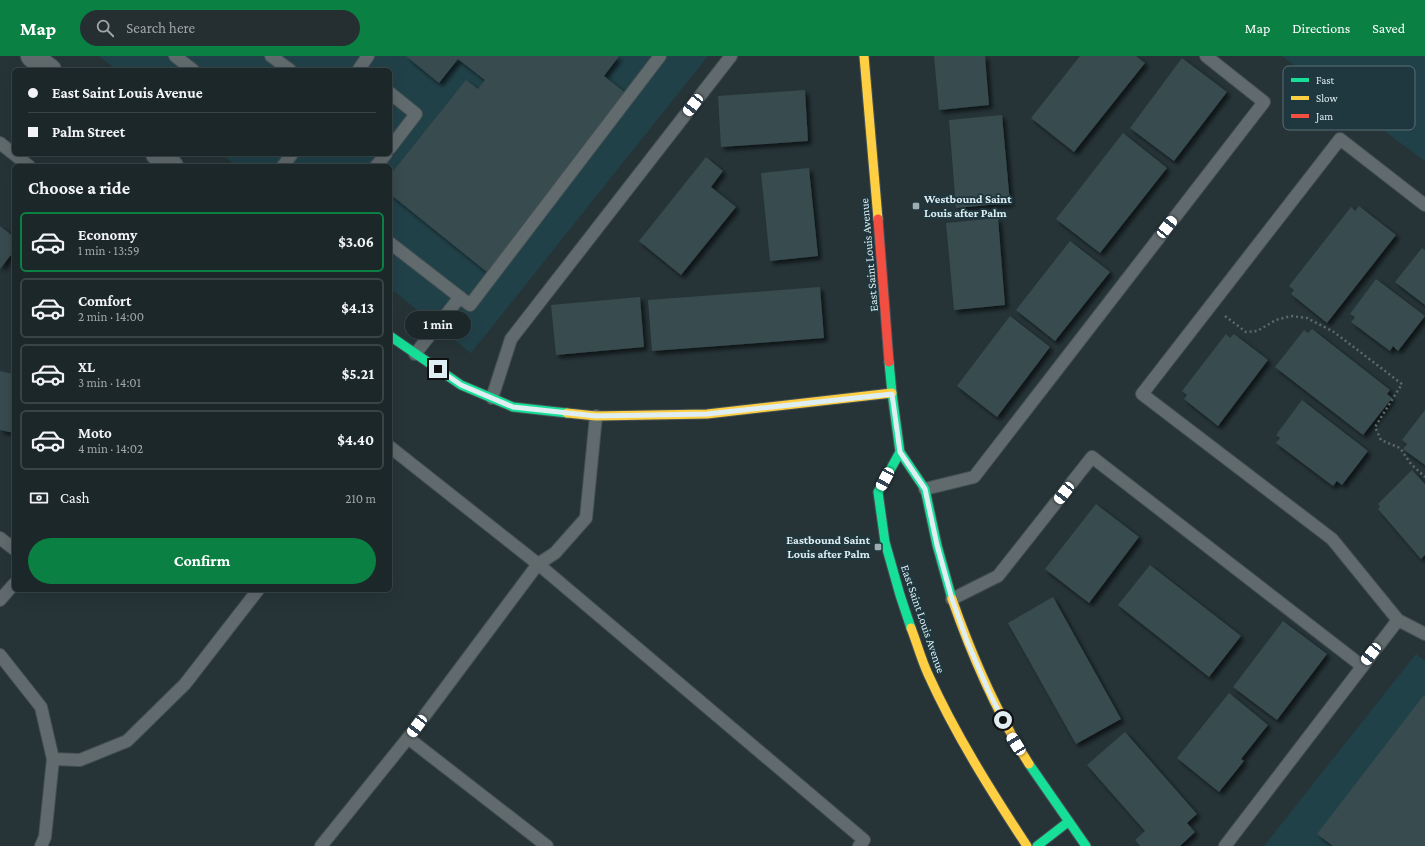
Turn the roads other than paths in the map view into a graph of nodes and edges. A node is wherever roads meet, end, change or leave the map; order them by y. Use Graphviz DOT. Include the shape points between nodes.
graph roads {
  1 [pos="175,56"];
  2 [pos="272,56"];
  3 [pos="368,56"];
  4 [pos="660,56"];
  5 [pos="731,56"];
  6 [pos="864,56"];
  7 [pos="1206,56"];
  8 [pos="190,68"];
  9 [pos="287,68"];
  10 [pos="360,68"];
  11 [pos="392,95"];
  12 [pos="0,144"];
  13 [pos="392,145"];
  14 [pos="12,153"];
  15 [pos="16,156"];
  16 [pos="160,156"];
  17 [pos="384,156"];
  18 [pos="26,164"];
  19 [pos="170,164"];
  20 [pos="378,164"];
  21 [pos="1425,205"];
  22 [pos="392,245"];
  23 [pos="460,297"];
  24 [pos="392,337"];
  25 [pos="415,354"];
  26 [pos="892,394"];
  27 [pos="492,398"];
  28 [pos="596,416"];
  29 [pos="392,449"];
  30 [pos="900,452"];
  31 [pos="925,489"];
  32 [pos="0,538"];
  33 [pos="12,547"];
  34 [pos="538,564"];
  35 [pos="12,586"];
  36 [pos="256,592"];
  37 [pos="952,599"];
  38 [pos="0,600"];
  39 [pos="1398,620"];
  40 [pos="1425,634"];
  41 [pos="0,654"];
  42 [pos="1362,666"];
  43 [pos="408,738"];
  44 [pos="53,759"];
  45 [pos="1068,822"];
  46 [pos="41,846"];
  47 [pos="321,846"];
  48 [pos="547,846"];
  49 [pos="859,846"];
  50 [pos="1027,846"];
  51 [pos="1037,846"];
  52 [pos="1086,846"];
  53 [pos="1225,846"];
  1 -- 8 [label="lane"];
  2 -- 9 [label="lane"];
  3 -- 10 [label="lane"];
  4 -- 23 [label="lane" via="470,305"];
  5 -- 27 [label="lane" via="511,339"];
  6 -- 26 [label="main road, East Saint Louis Avenue"];
  7 -- 31 [label="lane" via="1264,102 974,477"];
  11 -- 13 [label="lane" via="416,114"];
  12 -- 14 [label="lane"];
  15 -- 18 [label="lane"];
  16 -- 19 [label="street"];
  17 -- 20 [label="lane"];
  21 -- 39 [label="lane" via="1340,139 1142,394 1332,539"];
  22 -- 23 [label="lane"];
  23 -- 25 [label="lane"];
  24 -- 25 [label="main road"];
  25 -- 27 [label="main road" via="461,385"];
  26 -- 28 [label="main road" via="707,414"];
  26 -- 30 [label="main road, East Saint Louis Avenue"];
  27 -- 28 [label="main road" via="513,407"];
  28 -- 34 [label="lane" via="586,518 555,552"];
  29 -- 34 [label="lane"];
  30 -- 31 [label="main road, East Saint Louis Avenue"];
  30 -- 50 [label="main road, East Saint Louis Avenue" via="878,492 886,542 900,596 916,643 952,721 991,790"];
  31 -- 37 [label="main road, East Saint Louis Avenue"];
  32 -- 33 [label="lane"];
  34 -- 43 [label="lane"];
  34 -- 49 [label="lane" via="864,840"];
  35 -- 38 [label="lane"];
  36 -- 44 [label="lane" via="185,684 128,741 80,760"];
  37 -- 42 [label="lane" via="998,576 1092,457"];
  37 -- 45 [label="main road, East Saint Louis Avenue" via="970,649 1010,734"];
  39 -- 40 [label="lane"];
  39 -- 42 [label="lane"];
  41 -- 44 [label="lane" via="41,707"];
  42 -- 53 [label="lane"];
  43 -- 47 [label="lane"];
  43 -- 48 [label="lane"];
  44 -- 46 [label="lane" via="45,838"];
  45 -- 51 [label="main road"];
  45 -- 52 [label="main road, East Saint Louis Avenue"];
}
